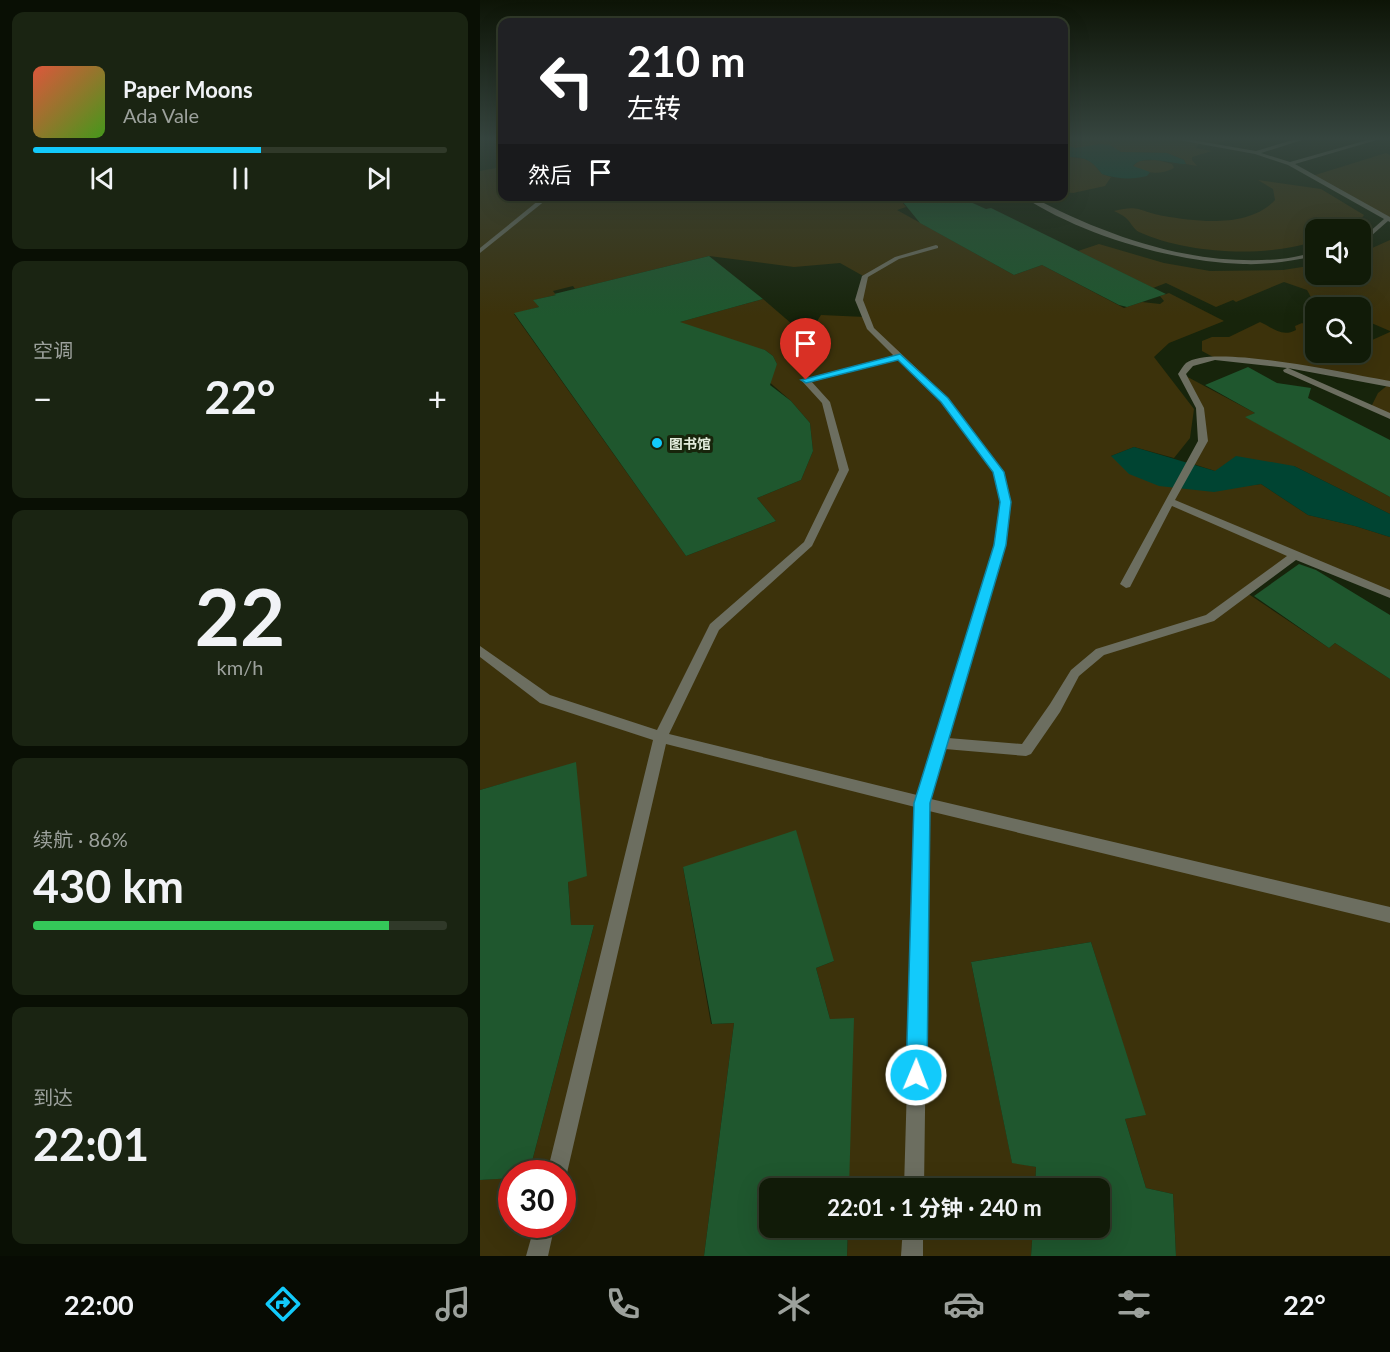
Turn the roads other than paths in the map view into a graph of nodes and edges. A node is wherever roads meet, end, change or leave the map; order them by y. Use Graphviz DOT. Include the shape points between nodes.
graph roads {
  1 [pos="1349,198"];
  2 [pos="542,201"];
  3 [pos="1034,201"];
  4 [pos="1389,220"];
  5 [pos="1371,234"];
  6 [pos="936,247"];
  7 [pos="480,251"];
  8 [pos="1305,255"];
  9 [pos="900,357"];
  10 [pos="1270,362"];
  11 [pos="1390,384"];
  12 [pos="1390,416"];
  13 [pos="1168,501"];
  14 [pos="1295,555"];
  15 [pos="1126,584"];
  16 [pos="1390,594"];
  17 [pos="480,651"];
  18 [pos="661,737"];
  19 [pos="940,743"];
  20 [pos="922,803"];
  21 [pos="1390,915"];
  22 [pos="560,1160"];
  23 [pos="914,1178"];
  24 [pos="542,1238"];
  25 [pos="913,1238"];
  26 [pos="537,1256"];
  27 [pos="912,1256"];
  1 -- 4 [label="street"];
  2 -- 7 [label="street"];
  3 -- 8 [label="street" via="1060,216 1170,254 1247,263"];
  4 -- 5 [label="street"];
  6 -- 9 [label="street" via="897,258 865,276 859,300 871,329"];
  9 -- 18 [label="street" via="806,380 826,402 844,470 808,544 714,627"];
  9 -- 19 [label="street" via="945,400 999,472 1006,502 1000,545"];
  10 -- 11 [label="street"];
  10 -- 12 [label="street"];
  10 -- 13 [label="street" via="1215,358 1190,364 1182,374 1200,408 1203,441"];
  13 -- 14 [label="street"];
  13 -- 15 [label="street"];
  14 -- 16 [label="street"];
  14 -- 19 [label="street" via="1210,618 1100,652 1075,673 1026,750"];
  17 -- 18 [label="street" via="545,699"];
  18 -- 20 [label="street"];
  18 -- 22 [label="street"];
  19 -- 20 [label="street"];
  20 -- 21 [label="street"];
  20 -- 23 [label="street"];
  24 -- 26 [label="street"];
  25 -- 27 [label="street"];
}
